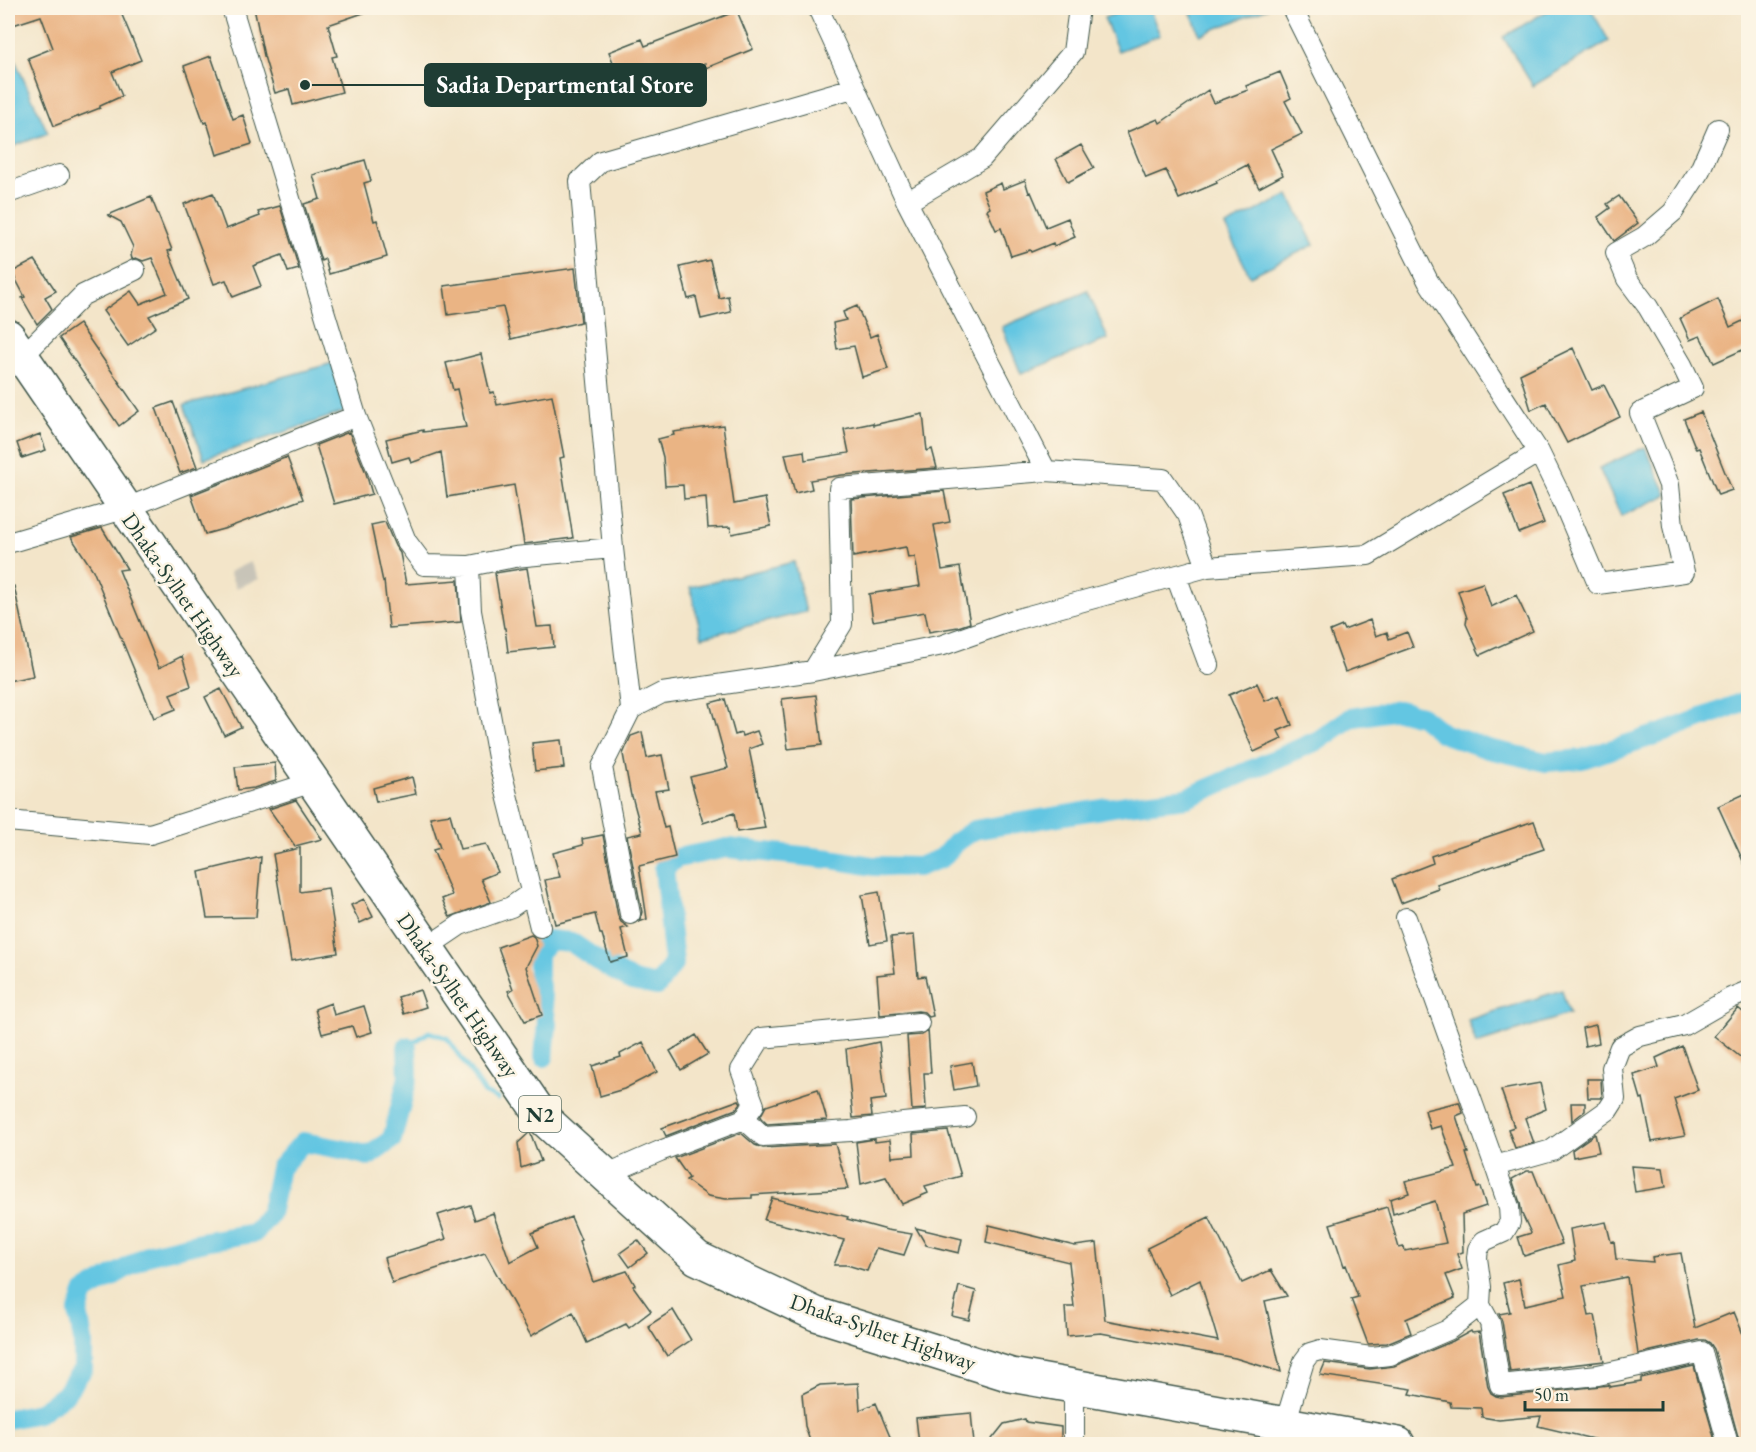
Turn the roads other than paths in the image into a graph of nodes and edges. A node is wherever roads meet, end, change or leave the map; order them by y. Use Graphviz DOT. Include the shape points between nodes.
graph roads {
  1 [pos="232,8"];
  2 [pos="818,8"];
  3 [pos="1079,8"];
  4 [pos="1292,8"];
  5 [pos="853,88"];
  6 [pos="1718,129"];
  7 [pos="59,175"];
  8 [pos="8,193"];
  9 [pos="907,202"];
  10 [pos="135,270"];
  11 [pos="15,347"];
  12 [pos="356,416"];
  13 [pos="1539,452"];
  14 [pos="1046,471"];
  15 [pos="124,509"];
  16 [pos="8,543"];
  17 [pos="613,548"];
  18 [pos="469,566"];
  19 [pos="1207,567"];
  20 [pos="1176,576"];
  21 [pos="1209,665"];
  22 [pos="813,671"];
  23 [pos="631,709"];
  24 [pos="312,782"];
  25 [pos="8,821"];
  26 [pos="531,892"];
  27 [pos="630,914"];
  28 [pos="1406,918"];
  29 [pos="540,927"];
  30 [pos="426,948"];
  31 [pos="1749,992"];
  32 [pos="920,1023"];
  33 [pos="966,1117"];
  34 [pos="744,1119"];
  35 [pos="1495,1166"];
  36 [pos="605,1175"];
  37 [pos="1479,1305"];
  38 [pos="1074,1386"];
  39 [pos="1285,1424"];
  40 [pos="1074,1444"];
  41 [pos="1398,1444"];
  42 [pos="1728,1444"];
  1 -- 12 [label="street"];
  2 -- 5 [label="street"];
  3 -- 9 [label="street" via="1073,52 982,158"];
  4 -- 13 [label="street" via="1428,281"];
  5 -- 9 [label="street"];
  5 -- 17 [label="street" via="601,160 580,181"];
  6 -- 13 [label="street" via="1700,170 1673,212 1644,237 1616,253 1627,279 1648,307 1693,388 1640,413 1669,485 1673,526 1684,572 1598,584"];
  7 -- 8 [label="street"];
  9 -- 14 [label="street"];
  10 -- 11 [label="street" via="83,295"];
  11 -- 15 [label="highway, Dhaka-Sylhet Highway / N2"];
  12 -- 15 [label="street"];
  12 -- 18 [label="street" via="406,541 424,565"];
  13 -- 19 [label="street" via="1368,555"];
  14 -- 19 [label="street" via="1163,479 1188,515"];
  14 -- 22 [label="street" via="839,488 842,624"];
  15 -- 16 [label="street"];
  15 -- 24 [label="highway, Dhaka-Sylhet Highway / N2"];
  17 -- 18 [label="street" via="515,557"];
  17 -- 23 [label="street"];
  18 -- 26 [label="street" via="471,611 499,763"];
  19 -- 20 [label="street"];
  20 -- 21 [label="street"];
  20 -- 22 [label="street" via="943,645"];
  22 -- 23 [label="street" via="662,693"];
  23 -- 27 [label="street" via="602,767"];
  24 -- 25 [label="street" via="150,834"];
  24 -- 30 [label="highway, Dhaka-Sylhet Highway / N2"];
  26 -- 29 [label="street"];
  26 -- 30 [label="street" via="511,907 460,925"];
  28 -- 35 [label="street"];
  30 -- 36 [label="highway, Dhaka-Sylhet Highway / N2" via="544,1119"];
  31 -- 35 [label="street" via="1684,1025 1640,1036 1620,1047 1612,1068 1615,1099 1608,1110 1552,1150"];
  32 -- 34 [label="street" via="761,1038 741,1070 754,1105"];
  33 -- 34 [label="street" via="851,1131 763,1136"];
  34 -- 36 [label="street"];
  35 -- 37 [label="street" via="1510,1222 1504,1232 1484,1241 1478,1249"];
  36 -- 38 [label="highway, Dhaka-Sylhet Highway / N2" via="697,1258 816,1314 1011,1375"];
  37 -- 39 [label="street" via="1448,1330 1390,1355 1320,1350 1310,1353 1304,1361"];
  37 -- 42 [label="street" via="1490,1323 1500,1385 1598,1375 1702,1352"];
  38 -- 39 [label="highway, Dhaka-Sylhet Highway / N2"];
  38 -- 40 [label="street"];
  39 -- 41 [label="highway, Dhaka-Sylhet Highway / N2"];
}
